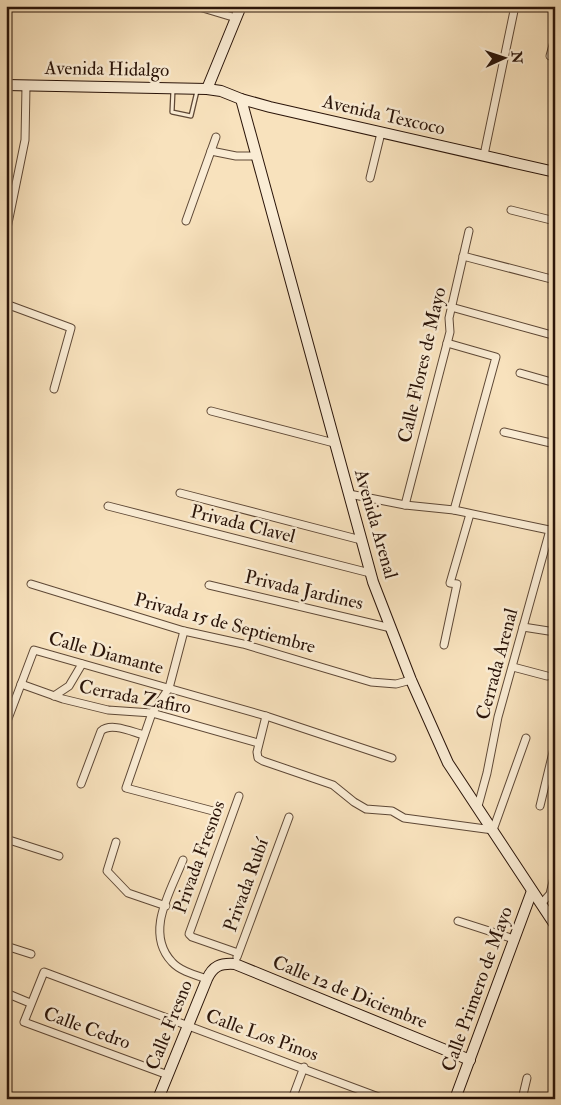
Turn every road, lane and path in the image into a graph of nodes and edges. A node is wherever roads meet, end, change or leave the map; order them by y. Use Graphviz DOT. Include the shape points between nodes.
graph roads {
  1 [pos="196,6"];
  2 [pos="241,6"];
  3 [pos="515,6"];
  4 [pos="236,18"];
  5 [pos="555,38"];
  6 [pos="550,56"];
  7 [pos="6,86"];
  8 [pos="26,86"];
  9 [pos="173,87"];
  10 [pos="202,89"];
  11 [pos="241,100"];
  12 [pos="381,133"];
  13 [pos="216,137"];
  14 [pos="211,151"];
  15 [pos="484,155"];
  16 [pos="256,156"];
  17 [pos="555,172"];
  18 [pos="370,178"];
  19 [pos="511,210"];
  20 [pos="186,221"];
  21 [pos="555,221"];
  22 [pos="469,230"];
  23 [pos="6,233"];
  24 [pos="464,256"];
  25 [pos="555,280"];
  26 [pos="6,304"];
  27 [pos="451,307"];
  28 [pos="552,335"];
  29 [pos="447,343"];
  30 [pos="520,373"];
  31 [pos="555,383"];
  32 [pos="54,389"];
  33 [pos="211,411"];
  34 [pos="504,432"];
  35 [pos="334,442"];
  36 [pos="555,444"];
  37 [pos="180,493"];
  38 [pos="349,494"];
  39 [pos="405,505"];
  40 [pos="108,506"];
  41 [pos="454,510"];
  42 [pos="470,514"];
  43 [pos="552,531"];
  44 [pos="362,540"];
  45 [pos="370,573"];
  46 [pos="31,584"];
  47 [pos="209,585"];
  48 [pos="523,627"];
  49 [pos="391,628"];
  50 [pos="184,631"];
  51 [pos="555,632"];
  52 [pos="444,645"];
  53 [pos="82,664"];
  54 [pos="513,667"];
  55 [pos="547,676"];
  56 [pos="411,680"];
  57 [pos="21,684"];
  58 [pos="169,688"];
  59 [pos="54,696"];
  60 [pos="152,713"];
  61 [pos="266,716"];
  62 [pos="6,724"];
  63 [pos="144,735"];
  64 [pos="526,738"];
  65 [pos="258,743"];
  66 [pos="555,744"];
  67 [pos="392,758"];
  68 [pos="81,784"];
  69 [pos="239,796"];
  70 [pos="478,806"];
  71 [pos="540,806"];
  72 [pos="213,811"];
  73 [pos="289,817"];
  74 [pos="493,830"];
  75 [pos="6,839"];
  76 [pos="116,842"];
  77 [pos="59,856"];
  78 [pos="183,860"];
  79 [pos="555,873"];
  80 [pos="532,891"];
  81 [pos="541,904"];
  82 [pos="166,906"];
  83 [pos="458,922"];
  84 [pos="555,925"];
  85 [pos="514,940"];
  86 [pos="6,946"];
  87 [pos="238,953"];
  88 [pos="31,954"];
  89 [pos="235,964"];
  90 [pos="216,966"];
  91 [pos="207,979"];
  92 [pos="6,993"];
  93 [pos="30,1003"];
  94 [pos="188,1024"];
  95 [pos="470,1060"];
  96 [pos="304,1067"];
  97 [pos="168,1075"];
  98 [pos="527,1078"];
  99 [pos="158,1099"];
  100 [pos="292,1099"];
  101 [pos="384,1099"];
  102 [pos="455,1099"];
  103 [pos="522,1099"];
  1 -- 4 [label="street"];
  2 -- 4 [label="main road"];
  3 -- 15 [label="street"];
  4 -- 10 [label="main road"];
  5 -- 6 [label="street"];
  7 -- 8 [label="main road, Avenida Hidalgo"];
  8 -- 9 [label="main road, Avenida Hidalgo"];
  8 -- 23 [label="street" via="25,140"];
  9 -- 10 [label="main road, Avenida Hidalgo"];
  9 -- 10 [label="lane" via="172,112 190,116"];
  10 -- 11 [label="main road, Avenida Texcoco" via="221,91"];
  11 -- 12 [label="main road, Avenida Texcoco"];
  11 -- 16 [label="main road, Avenida Arenal"];
  12 -- 15 [label="main road, Avenida Texcoco"];
  12 -- 18 [label="street"];
  13 -- 14 [label="street"];
  14 -- 16 [label="street"];
  14 -- 20 [label="street"];
  15 -- 17 [label="main road, Avenida Texcoco"];
  16 -- 35 [label="main road, Avenida Arenal"];
  19 -- 21 [label="street"];
  22 -- 24 [label="street, Calle Flores de Mayo"];
  24 -- 25 [label="street"];
  24 -- 27 [label="street, Calle Flores de Mayo"];
  26 -- 32 [label="street" via="71,328"];
  27 -- 28 [label="street"];
  27 -- 29 [label="street, Calle Flores de Mayo"];
  29 -- 39 [label="street, Calle Flores de Mayo"];
  29 -- 41 [label="street" via="496,357"];
  30 -- 31 [label="street"];
  33 -- 35 [label="street"];
  34 -- 36 [label="street"];
  35 -- 38 [label="main road, Avenida Arenal"];
  37 -- 44 [label="street"];
  38 -- 39 [label="street"];
  38 -- 44 [label="main road, Avenida Arenal"];
  39 -- 41 [label="street"];
  40 -- 45 [label="street, Privada Clavel"];
  41 -- 42 [label="street"];
  42 -- 43 [label="street"];
  42 -- 52 [label="street" via="450,583 457,584"];
  43 -- 48 [label="street, Cerrada Arenal"];
  44 -- 45 [label="main road, Avenida Arenal"];
  45 -- 49 [label="main road, Avenida Arenal"];
  46 -- 50 [label="street, Privada 15 de Septiembre"];
  47 -- 49 [label="street, Privada Jardines"];
  48 -- 51 [label="street"];
  48 -- 54 [label="street, Cerrada Arenal"];
  49 -- 56 [label="main road, Avenida Arenal"];
  50 -- 56 [label="street, Privada 15 de Septiembre" via="243,644 371,682 396,684"];
  50 -- 58 [label="street"];
  53 -- 57 [label="street, Calle Diamante" via="34,650"];
  53 -- 58 [label="street, Calle Diamante"];
  53 -- 59 [label="street" via="69,686"];
  54 -- 55 [label="street"];
  54 -- 70 [label="street, Cerrada Arenal"];
  56 -- 70 [label="main road, Avenida Arenal" via="448,763"];
  57 -- 59 [label="street, Cerrada Zafiro"];
  57 -- 62 [label="street"];
  58 -- 60 [label="street"];
  58 -- 61 [label="street, Calle Diamante"];
  59 -- 60 [label="street, Cerrada Zafiro" via="108,710"];
  60 -- 63 [label="street"];
  60 -- 65 [label="street, Cerrada Zafiro"];
  61 -- 65 [label="street"];
  61 -- 67 [label="street"];
  63 -- 68 [label="street" via="112,727 101,731"];
  63 -- 72 [label="street" via="126,788"];
  64 -- 74 [label="street"];
  65 -- 74 [label="street" via="258,758 333,785 366,809 392,811 404,818"];
  66 -- 71 [label="street"];
  69 -- 87 [label="street, Privada Fresnos" via="189,934"];
  70 -- 74 [label="main road, Avenida Arenal"];
  73 -- 87 [label="street, Privada Rubí"];
  74 -- 80 [label="main road, Avenida Arenal"];
  75 -- 77 [label="street"];
  76 -- 82 [label="street" via="107,871 128,893"];
  78 -- 82 [label="street"];
  79 -- 81 [label="street" via="550,894"];
  80 -- 81 [label="main road, Avenida Arenal"];
  80 -- 85 [label="main road, Calle Primero de Mayo"];
  81 -- 84 [label="main road, Avenida Arenal"];
  82 -- 91 [label="street" via="159,924 164,952 178,967"];
  83 -- 85 [label="street"];
  85 -- 95 [label="main road, Calle Primero de Mayo"];
  86 -- 88 [label="street"];
  87 -- 89 [label="street, Privada Rubí"];
  89 -- 90 [label="main road, Calle 12 de Diciembre"];
  89 -- 95 [label="main road, Calle 12 de Diciembre"];
  90 -- 91 [label="main road, Calle Fresno"];
  91 -- 94 [label="main road, Calle Fresno"];
  92 -- 93 [label="street"];
  93 -- 94 [label="street, Calle Los Pinos" via="44,972"];
  93 -- 97 [label="street, Calle Cedro" via="24,1022"];
  94 -- 96 [label="street, Calle Los Pinos"];
  94 -- 97 [label="main road, Calle Fresno"];
  95 -- 102 [label="main road, Calle Primero de Mayo"];
  96 -- 100 [label="street"];
  96 -- 101 [label="street, Calle Los Pinos"];
  97 -- 99 [label="main road, Calle Fresno"];
  98 -- 103 [label="street"];
}
